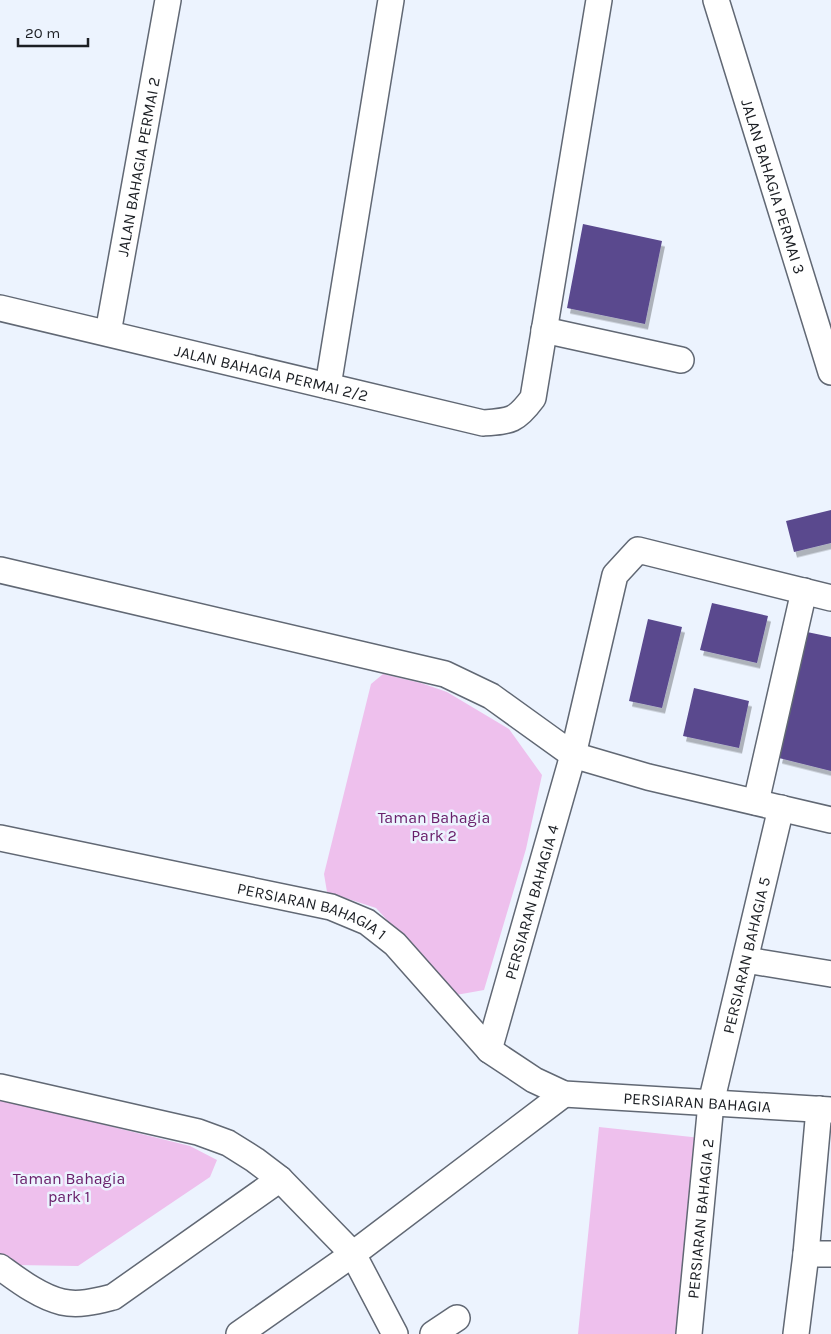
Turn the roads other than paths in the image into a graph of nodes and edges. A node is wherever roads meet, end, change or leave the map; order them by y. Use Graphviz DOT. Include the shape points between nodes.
graph roads {
  1 [pos="168,0"];
  2 [pos="391,0"];
  3 [pos="599,0"];
  4 [pos="716,0"];
  5 [pos="0,308"];
  6 [pos="544,330"];
  7 [pos="108,333"];
  8 [pos="681,360"];
  9 [pos="831,372"];
  10 [pos="328,386"];
  11 [pos="0,570"];
  12 [pos="804,592"];
  13 [pos="831,598"];
  14 [pos="573,755"];
  15 [pos="756,802"];
  16 [pos="781,808"];
  17 [pos="831,820"];
  18 [pos="0,838"];
  19 [pos="746,960"];
  20 [pos="831,974"];
  21 [pos="489,1050"];
  22 [pos="0,1087"];
  23 [pos="564,1094"];
  24 [pos="711,1103"];
  25 [pos="825,1109"];
  26 [pos="280,1179"];
  27 [pos="353,1254"];
  28 [pos="806,1254"];
  29 [pos="831,1254"];
  30 [pos="0,1267"];
  31 [pos="458,1318"];
  32 [pos="239,1334"];
  33 [pos="395,1334"];
  34 [pos="434,1334"];
  35 [pos="689,1334"];
  36 [pos="796,1334"];
  1 -- 7 [label="street, JALAN BAHAGIA PERMAI 2"];
  2 -- 10 [label="street"];
  3 -- 6 [label="street"];
  4 -- 9 [label="street, JALAN BAHAGIA PERMAI 3"];
  5 -- 7 [label="street, JALAN BAHAGIA PERMAI 2/2"];
  6 -- 8 [label="street"];
  6 -- 10 [label="street, JALAN BAHAGIA PERMAI 2/2" via="534,398 523,412 507,421 483,423"];
  7 -- 10 [label="street, JALAN BAHAGIA PERMAI 2/2"];
  11 -- 14 [label="street" via="445,674 491,696"];
  12 -- 13 [label="street"];
  12 -- 14 [label="street, PERSIARAN BAHAGIA 4" via="638,550 615,574"];
  12 -- 15 [label="street"];
  14 -- 15 [label="street" via="648,777"];
  14 -- 21 [label="street, PERSIARAN BAHAGIA 4"];
  15 -- 16 [label="street"];
  16 -- 17 [label="street"];
  16 -- 19 [label="street, PERSIARAN BAHAGIA 5"];
  18 -- 21 [label="street, PERSIARAN BAHAGIA 1" via="332,907 367,922 395,944"];
  19 -- 20 [label="street"];
  19 -- 24 [label="street, PERSIARAN BAHAGIA 5"];
  21 -- 23 [label="street, PERSIARAN BAHAGIA 1" via="534,1080"];
  22 -- 26 [label="street" via="198,1132 228,1143"];
  23 -- 24 [label="street, PERSIARAN BAHAGIA"];
  23 -- 27 [label="street"];
  24 -- 25 [label="street, PERSIARAN BAHAGIA"];
  24 -- 35 [label="street, PERSIARAN BAHAGIA 2"];
  25 -- 28 [label="street"];
  26 -- 27 [label="street"];
  26 -- 30 [label="street" via="113,1297 91,1303 62,1302 36,1291"];
  27 -- 32 [label="street"];
  27 -- 33 [label="street"];
  28 -- 29 [label="street"];
  28 -- 36 [label="street"];
  31 -- 34 [label="street"];
}
